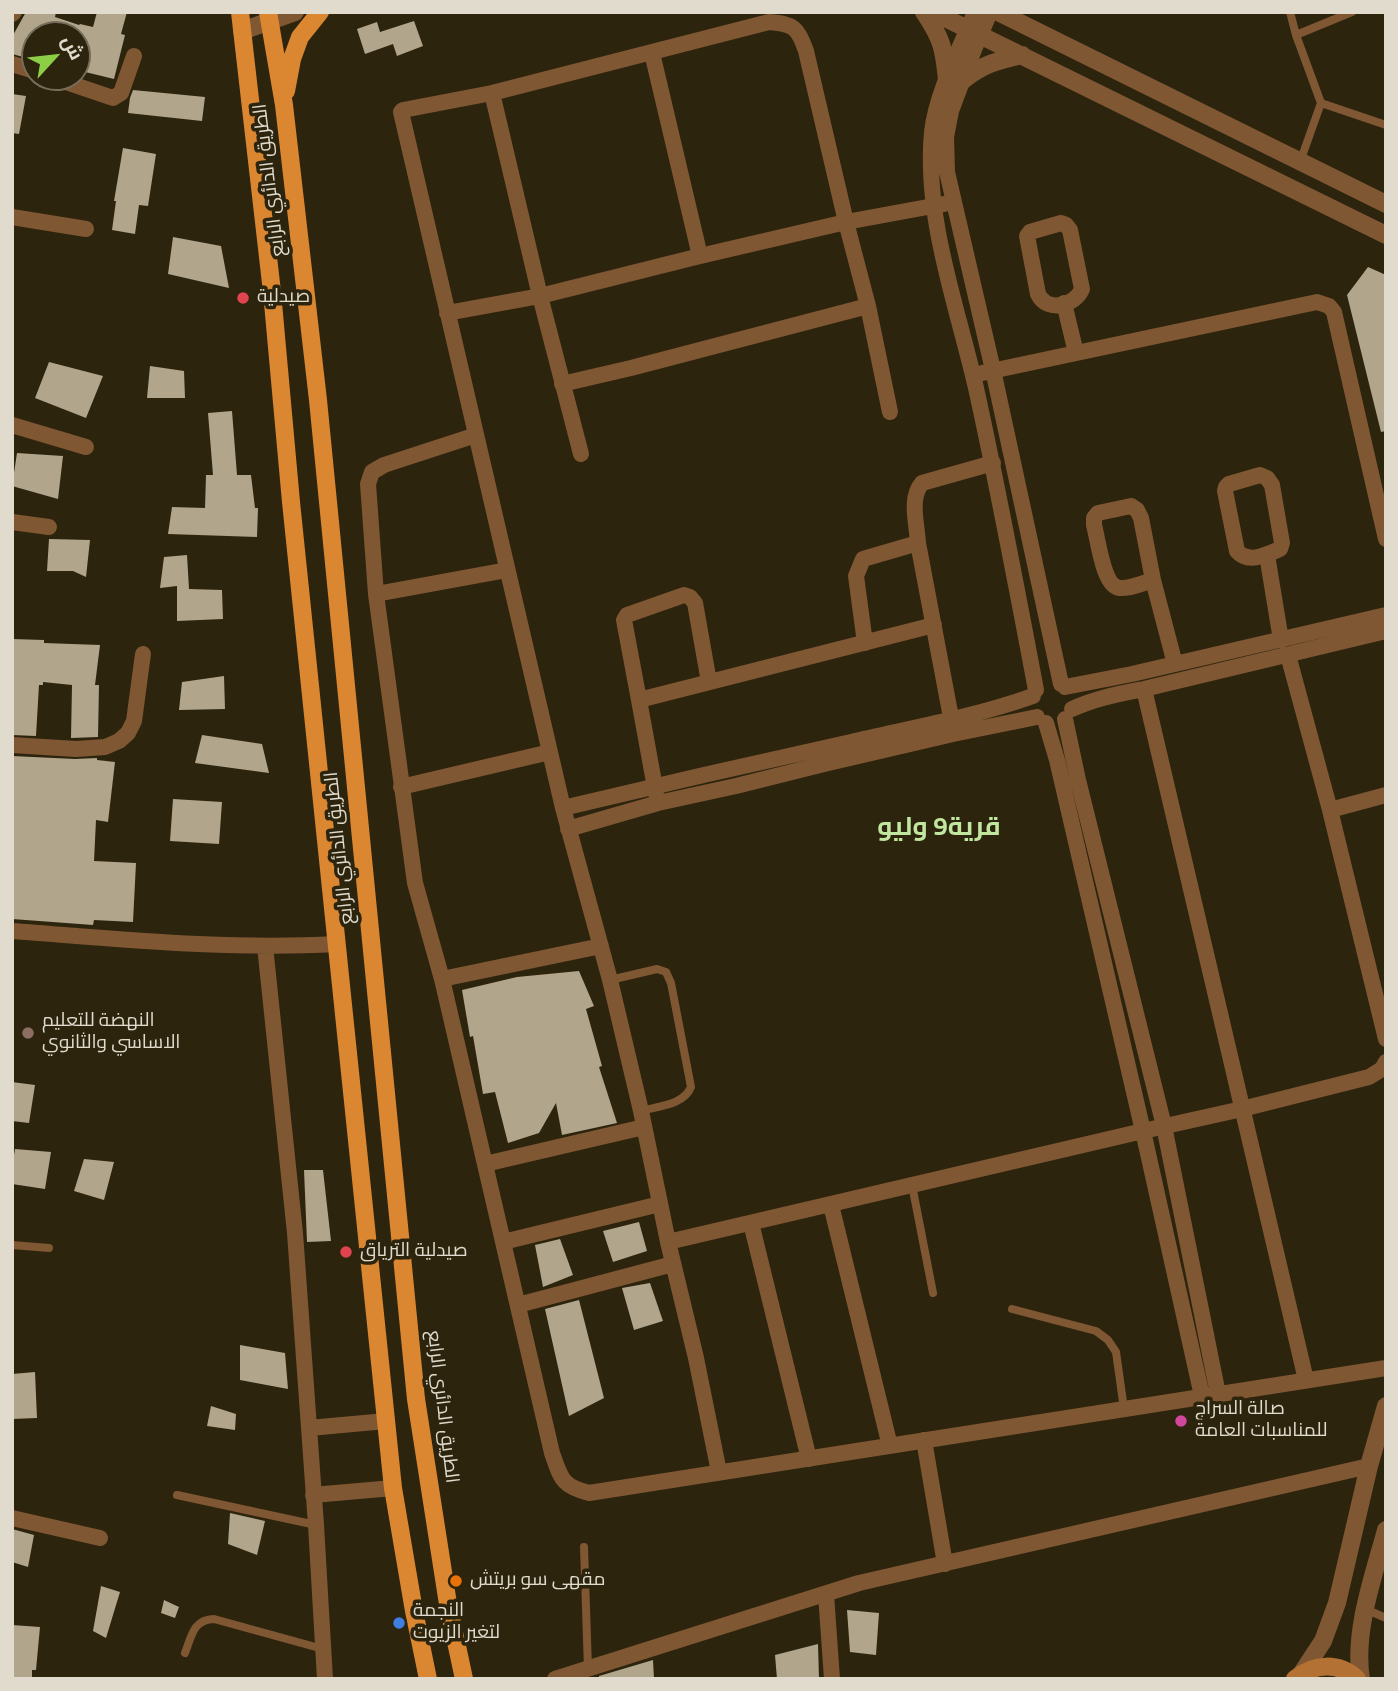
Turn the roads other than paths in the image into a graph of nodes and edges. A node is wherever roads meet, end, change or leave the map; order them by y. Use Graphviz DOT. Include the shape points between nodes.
graph roads {
  1 [pos="240,12"];
  2 [pos="295,12"];
  3 [pos="320,12"];
  4 [pos="924,12"];
  5 [pos="933,12"];
  6 [pos="990,12"];
  7 [pos="998,12"];
  8 [pos="1290,12"];
  9 [pos="1352,12"];
  10 [pos="269,17"];
  11 [pos="974,25"];
  12 [pos="243,31"];
  13 [pos="1296,34"];
  14 [pos="652,53"];
  15 [pos="1022,55"];
  16 [pos="134,56"];
  17 [pos="954,80"];
  18 [pos="91,91"];
  19 [pos="492,93"];
  20 [pos="1321,103"];
  21 [pos="284,105"];
  22 [pos="1386,125"];
  23 [pos="1300,162"];
  24 [pos="953,202"];
  25 [pos="1386,204"];
  26 [pos="935,206"];
  27 [pos="12,217"];
  28 [pos="846,222"];
  29 [pos="86,229"];
  30 [pos="1386,235"];
  31 [pos="700,256"];
  32 [pos="540,296"];
  33 [pos="1064,303"];
  34 [pos="869,306"];
  35 [pos="447,313"];
  36 [pos="1076,353"];
  37 [pos="993,370"];
  38 [pos="973,375"];
  39 [pos="562,384"];
  40 [pos="890,412"];
  41 [pos="12,425"];
  42 [pos="476,435"];
  43 [pos="86,447"];
  44 [pos="581,454"];
  45 [pos="993,463"];
  46 [pos="12,522"];
  47 [pos="49,527"];
  48 [pos="1386,539"];
  49 [pos="918,543"];
  50 [pos="1267,555"];
  51 [pos="507,570"];
  52 [pos="1153,580"];
  53 [pos="376,594"];
  54 [pos="1386,615"];
  55 [pos="934,625"];
  56 [pos="1386,632"];
  57 [pos="865,643"];
  58 [pos="1284,648"];
  59 [pos="143,654"];
  60 [pos="1175,664"];
  61 [pos="709,682"];
  62 [pos="1063,685"];
  63 [pos="1144,689"];
  64 [pos="1034,693"];
  65 [pos="639,700"];
  66 [pos="1069,714"];
  67 [pos="1041,720"];
  68 [pos="952,727"];
  69 [pos="12,745"];
  70 [pos="550,752"];
  71 [pos="655,786"];
  72 [pos="401,787"];
  73 [pos="1386,795"];
  74 [pos="658,803"];
  75 [pos="563,808"];
  76 [pos="1330,810"];
  77 [pos="568,829"];
  78 [pos="12,931"];
  79 [pos="336,944"];
  80 [pos="265,946"];
  81 [pos="601,946"];
  82 [pos="442,979"];
  83 [pos="610,980"];
  84 [pos="1386,1039"];
  85 [pos="1384,1068"];
  86 [pos="1242,1109"];
  87 [pos="641,1111"];
  88 [pos="1164,1126"];
  89 [pos="644,1128"];
  90 [pos="1143,1131"];
  91 [pos="485,1164"];
  92 [pos="912,1185"];
  93 [pos="660,1204"];
  94 [pos="831,1205"];
  95 [pos="751,1223"];
  96 [pos="503,1242"];
  97 [pos="668,1242"];
  98 [pos="12,1245"];
  99 [pos="49,1248"];
  100 [pos="673,1264"];
  101 [pos="933,1293"];
  102 [pos="518,1306"];
  103 [pos="1012,1309"];
  104 [pos="1386,1367"];
  105 [pos="1306,1380"];
  106 [pos="1210,1395"];
  107 [pos="1386,1406"];
  108 [pos="1124,1409"];
  109 [pos="386,1421"];
  110 [pos="309,1428"];
  111 [pos="925,1440"];
  112 [pos="890,1446"];
  113 [pos="809,1458"];
  114 [pos="1370,1466"];
  115 [pos="719,1472"];
  116 [pos="393,1489"];
  117 [pos="177,1495"];
  118 [pos="313,1495"];
  119 [pos="12,1518"];
  120 [pos="316,1525"];
  121 [pos="1386,1530"];
  122 [pos="100,1538"];
  123 [pos="584,1548"];
  124 [pos="945,1564"];
  125 [pos="826,1594"];
  126 [pos="1365,1609"];
  127 [pos="1386,1618"];
  128 [pos="323,1649"];
  129 [pos="185,1653"];
  130 [pos="587,1669"];
  131 [pos="1298,1676"];
  132 [pos="324,1679"];
  133 [pos="428,1679"];
  134 [pos="464,1679"];
  135 [pos="555,1679"];
  136 [pos="832,1679"];
  137 [pos="1359,1679"];
  1 -- 12 [label="main road, الطريق الدائري الرابع"];
  2 -- 10 [label="street"];
  3 -- 21 [label="main road" via="300,37"];
  4 -- 17 [label="street" via="942,44"];
  5 -- 11 [label="street"];
  6 -- 11 [label="street"];
  7 -- 23 [label="street"];
  8 -- 13 [label="lane"];
  9 -- 13 [label="lane"];
  10 -- 12 [label="street"];
  10 -- 21 [label="main road, الطريق الدائري الرابع"];
  11 -- 15 [label="street"];
  11 -- 17 [label="street"];
  12 -- 79 [label="main road, الطريق الدائري الرابع"];
  13 -- 20 [label="lane"];
  14 -- 19 [label="street"];
  14 -- 28 [label="street" via="769,22 790,24 801,35 806,51"];
  14 -- 31 [label="street"];
  15 -- 17 [label="street"];
  15 -- 30 [label="street"];
  16 -- 18 [label="street" via="121,93 113,98"];
  17 -- 24 [label="street" via="946,137"];
  17 -- 26 [label="street" via="940,98 933,129 930,160"];
  19 -- 32 [label="street"];
  19 -- 35 [label="street" via="401,112"];
  20 -- 22 [label="lane"];
  20 -- 23 [label="lane"];
  21 -- 134 [label="main road, الطريق الدائري الرابع" via="416,1399"];
  23 -- 25 [label="street"];
  24 -- 26 [label="street"];
  24 -- 37 [label="street"];
  26 -- 28 [label="street"];
  26 -- 38 [label="street"];
  27 -- 29 [label="street"];
  28 -- 31 [label="street"];
  28 -- 34 [label="street"];
  31 -- 32 [label="street"];
  32 -- 35 [label="street"];
  32 -- 39 [label="street"];
  33 -- 33 [label="street" via="1082,289 1070,230 1061,223 1030,232 1027,242 1041,301"];
  33 -- 36 [label="street"];
  34 -- 39 [label="street"];
  34 -- 40 [label="street"];
  35 -- 42 [label="street"];
  36 -- 37 [label="street"];
  36 -- 48 [label="street" via="1317,302 1329,306"];
  37 -- 38 [label="street"];
  37 -- 62 [label="street"];
  38 -- 45 [label="street"];
  39 -- 44 [label="street"];
  41 -- 43 [label="street"];
  42 -- 51 [label="street"];
  42 -- 53 [label="street" via="372,472 368,484"];
  45 -- 49 [label="street" via="919,486 915,499"];
  45 -- 64 [label="street"];
  46 -- 47 [label="street"];
  49 -- 55 [label="street"];
  49 -- 57 [label="street" via="863,559 859,566 856,576"];
  50 -- 50 [label="street" via="1282,543 1272,485 1260,475 1229,484 1226,491 1237,551 1249,558"];
  50 -- 58 [label="street"];
  51 -- 53 [label="street"];
  51 -- 70 [label="street"];
  52 -- 52 [label="street" via="1137,510 1131,506 1098,513 1094,525 1112,585 1121,588"];
  52 -- 60 [label="street"];
  53 -- 72 [label="street"];
  54 -- 58 [label="street"];
  55 -- 57 [label="street"];
  55 -- 68 [label="street"];
  56 -- 58 [label="street"];
  57 -- 61 [label="street"];
  58 -- 60 [label="street"];
  58 -- 63 [label="street"];
  58 -- 76 [label="street"];
  59 -- 69 [label="street" via="134,721 119,741 76,749"];
  60 -- 62 [label="street"];
  61 -- 65 [label="street"];
  61 -- 65 [label="street" via="695,603 684,595 624,620"];
  62 -- 64 [label="street" via="1045,683"];
  62 -- 66 [label="street" via="1073,701"];
  63 -- 66 [label="street" via="1087,702"];
  63 -- 86 [label="street"];
  64 -- 67 [label="street" via="1032,707"];
  64 -- 68 [label="street"];
  65 -- 71 [label="street"];
  66 -- 67 [label="street" via="1056,723"];
  66 -- 88 [label="street" via="1078,780"];
  67 -- 68 [label="street"];
  67 -- 90 [label="street" via="1057,760"];
  68 -- 71 [label="street"];
  68 -- 74 [label="street" via="824,764"];
  70 -- 72 [label="street"];
  70 -- 75 [label="street"];
  71 -- 74 [label="street"];
  71 -- 75 [label="street"];
  72 -- 82 [label="street" via="415,883"];
  73 -- 76 [label="street"];
  74 -- 77 [label="street"];
  75 -- 77 [label="street"];
  76 -- 84 [label="street"];
  77 -- 81 [label="street"];
  78 -- 80 [label="street"];
  79 -- 80 [label="street"];
  79 -- 109 [label="main road, الطريق الدائري الرابع"];
  80 -- 110 [label="street" via="295,1233"];
  81 -- 82 [label="street"];
  81 -- 83 [label="street"];
  82 -- 91 [label="street"];
  83 -- 87 [label="street"];
  83 -- 87 [label="lane" via="657,969 666,972 671,983 691,1087 681,1100"];
  85 -- 86 [label="street" via="1368,1077"];
  86 -- 88 [label="street"];
  86 -- 105 [label="street"];
  87 -- 89 [label="street"];
  88 -- 90 [label="street"];
  88 -- 106 [label="street"];
  89 -- 91 [label="street"];
  89 -- 93 [label="street"];
  90 -- 92 [label="street"];
  90 -- 106 [label="street"];
  91 -- 96 [label="street"];
  92 -- 94 [label="street"];
  92 -- 101 [label="lane"];
  93 -- 96 [label="street"];
  93 -- 97 [label="street"];
  94 -- 95 [label="street"];
  94 -- 112 [label="street"];
  95 -- 97 [label="street"];
  95 -- 113 [label="street"];
  96 -- 102 [label="street"];
  97 -- 100 [label="street"];
  98 -- 99 [label="lane"];
  100 -- 102 [label="street"];
  100 -- 115 [label="street"];
  102 -- 115 [label="street" via="552,1453 565,1484 589,1493"];
  103 -- 108 [label="lane" via="1096,1331 1108,1340 1116,1352"];
  104 -- 105 [label="street"];
  105 -- 106 [label="street"];
  106 -- 108 [label="street"];
  107 -- 114 [label="street"];
  108 -- 111 [label="street"];
  109 -- 110 [label="street"];
  109 -- 116 [label="main road, الطريق الدائري الرابع"];
  110 -- 118 [label="street"];
  111 -- 112 [label="street"];
  111 -- 124 [label="street"];
  112 -- 113 [label="street"];
  113 -- 115 [label="street"];
  114 -- 124 [label="street"];
  114 -- 131 [label="street" via="1337,1603 1323,1641"];
  116 -- 118 [label="street"];
  116 -- 133 [label="main road, الطريق الدائري الرابع"];
  117 -- 120 [label="lane"];
  118 -- 120 [label="street"];
  119 -- 122 [label="street"];
  120 -- 128 [label="street"];
  121 -- 126 [label="street"];
  123 -- 130 [label="lane"];
  124 -- 125 [label="street"];
  125 -- 130 [label="street"];
  125 -- 136 [label="street"];
  126 -- 127 [label="lane"];
  126 -- 137 [label="street"];
  128 -- 129 [label="lane" via="204,1619 196,1626"];
  128 -- 132 [label="street"];
  130 -- 135 [label="street"];
  131 -- 137 [label="main road" via="1323,1666 1345,1670"];
}
